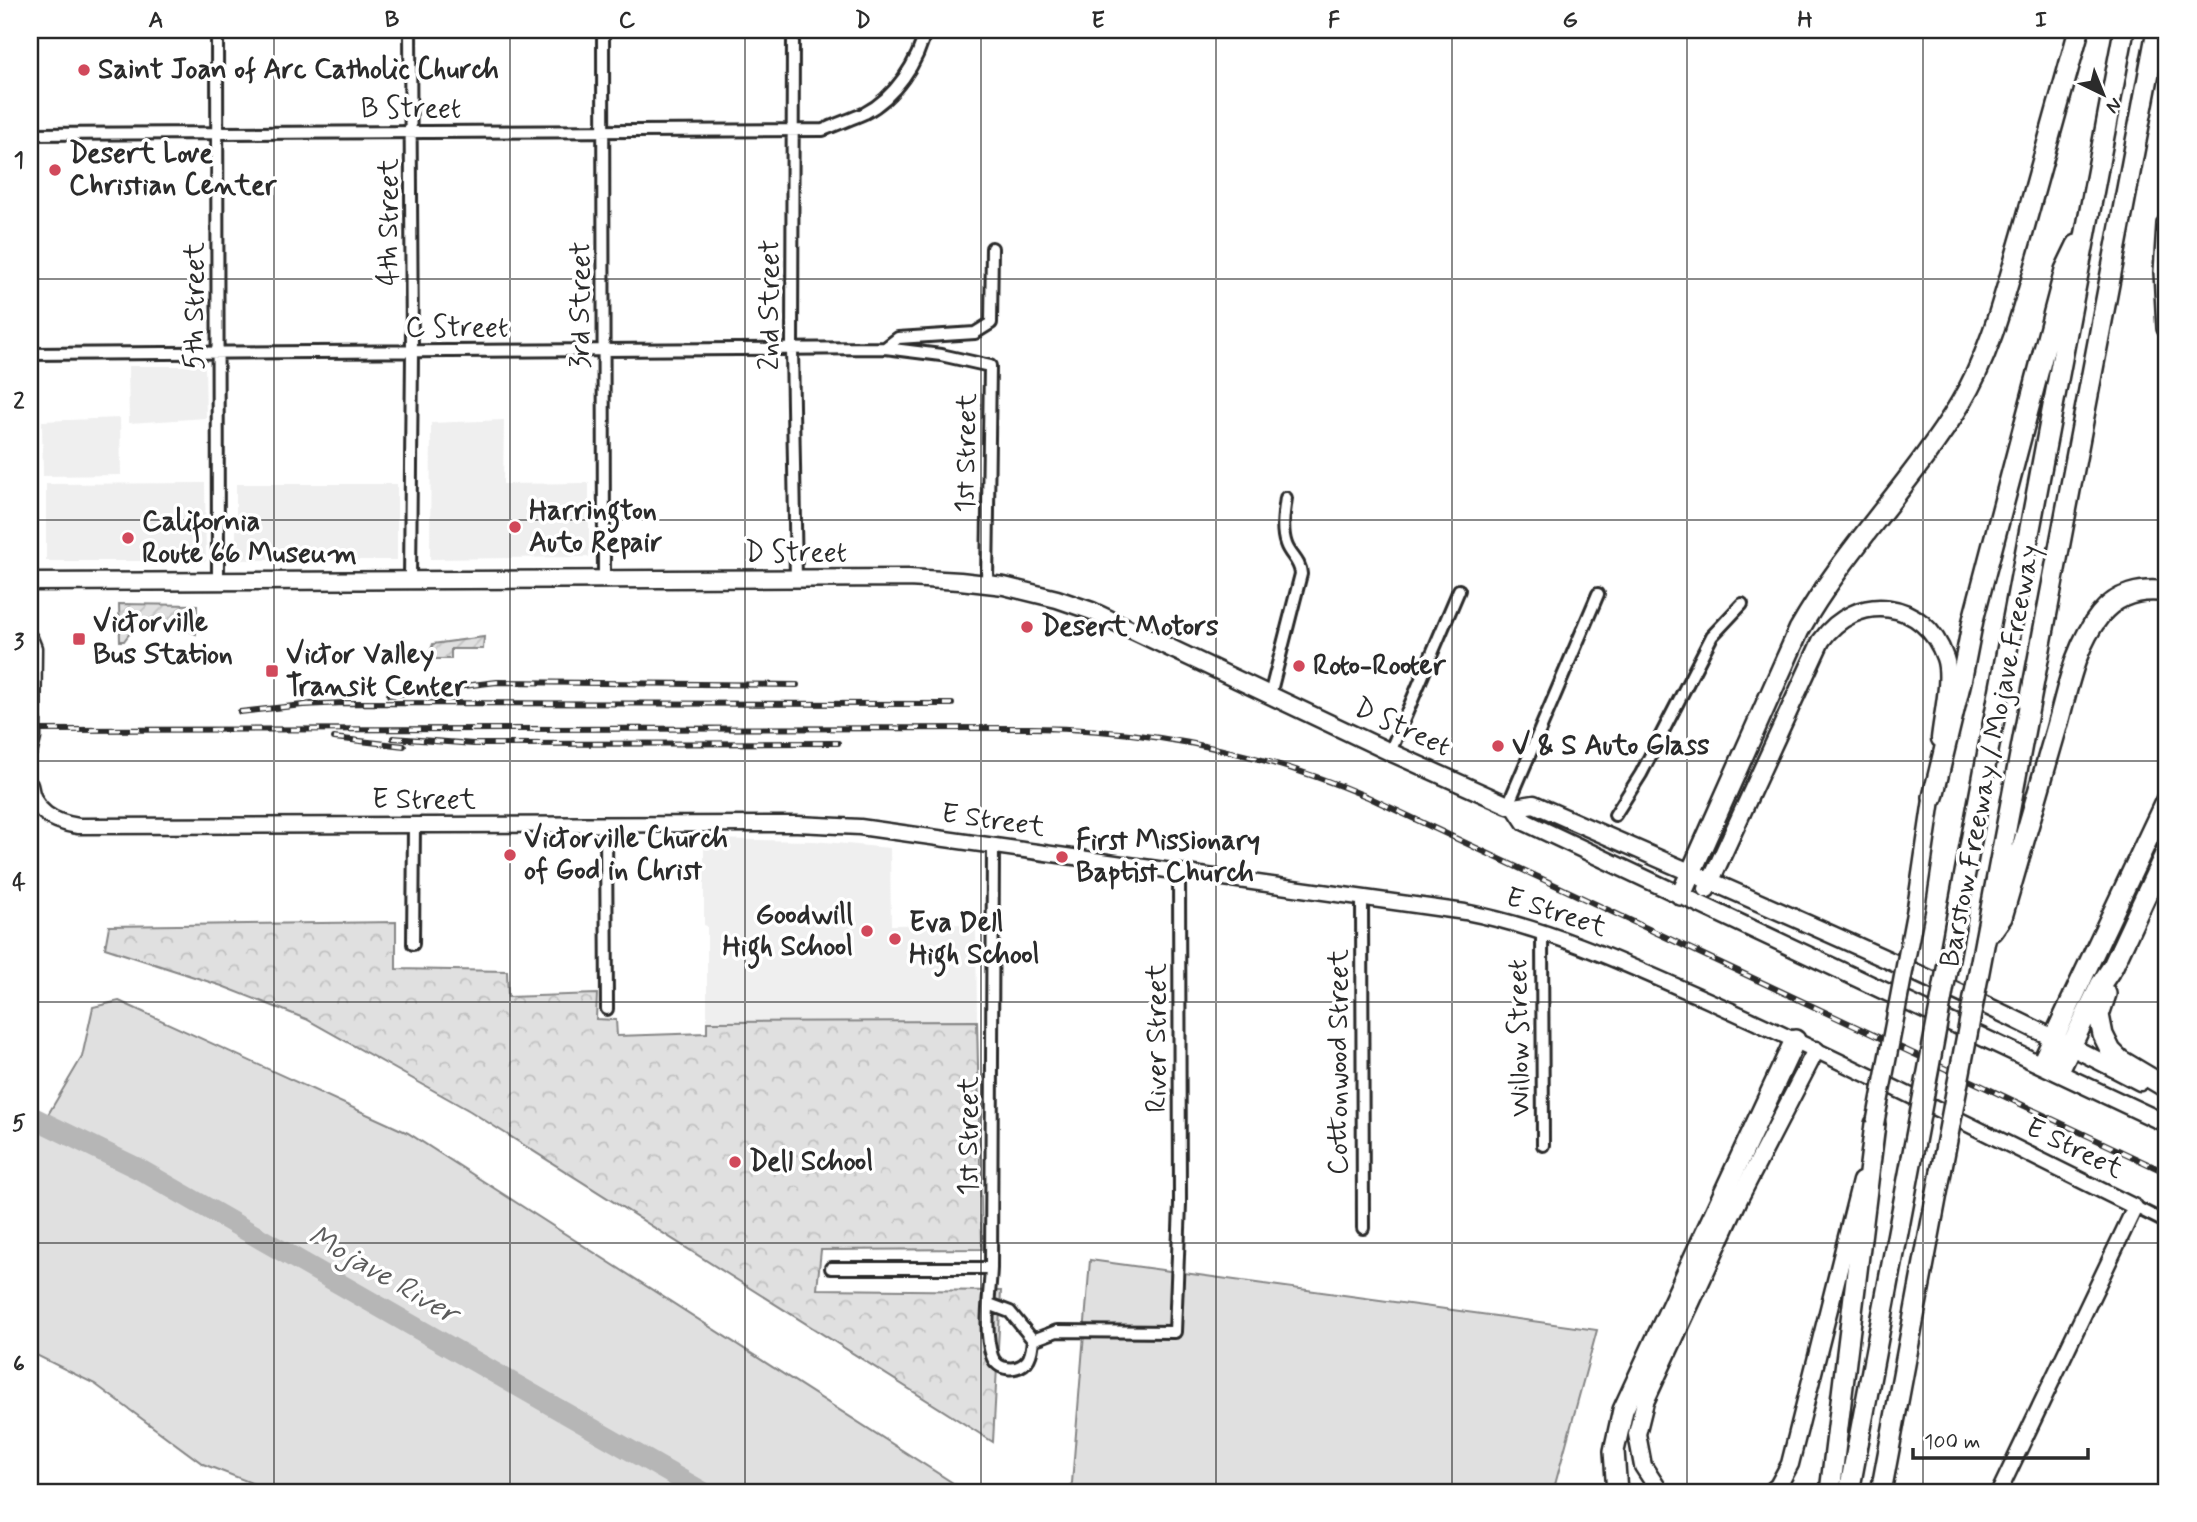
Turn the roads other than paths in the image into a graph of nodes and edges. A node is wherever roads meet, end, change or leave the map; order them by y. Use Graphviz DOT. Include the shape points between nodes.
graph roads {
  1 [pos="217,30"];
  2 [pos="410,30"];
  3 [pos="603,30"];
  4 [pos="793,30"];
  5 [pos="925,30"];
  6 [pos="2079,30"];
  7 [pos="2124,30"];
  8 [pos="2157,30"];
  9 [pos="793,129"];
  10 [pos="603,130"];
  11 [pos="411,131"];
  12 [pos="217,133"];
  13 [pos="30,134"];
  14 [pos="2167,224"];
  15 [pos="2087,226"];
  16 [pos="992,248"];
  17 [pos="2167,328"];
  18 [pos="885,348"];
  19 [pos="792,349"];
  20 [pos="603,350"];
  21 [pos="412,351"];
  22 [pos="218,353"];
  23 [pos="30,354"];
  24 [pos="1286,498"];
  25 [pos="796,580"];
  26 [pos="218,581"];
  27 [pos="410,581"];
  28 [pos="604,581"];
  29 [pos="30,582"];
  30 [pos="988,583"];
  31 [pos="1459,590"];
  32 [pos="2167,592"];
  33 [pos="1598,594"];
  34 [pos="1742,604"];
  35 [pos="30,638"];
  36 [pos="1270,695"];
  37 [pos="30,750"];
  38 [pos="1390,752"];
  39 [pos="30,785"];
  40 [pos="1933,797"];
  41 [pos="2167,798"];
  42 [pos="1511,806"];
  43 [pos="1615,815"];
  44 [pos="414,824"];
  45 [pos="606,824"];
  46 [pos="993,846"];
  47 [pos="2167,850"];
  48 [pos="1179,872"];
  49 [pos="1691,873"];
  50 [pos="1711,881"];
  51 [pos="1681,895"];
  52 [pos="1362,897"];
  53 [pos="1701,904"];
  54 [pos="1542,931"];
  55 [pos="1985,940"];
  56 [pos="413,944"];
  57 [pos="2113,966"];
  58 [pos="607,1009"];
  59 [pos="1795,1040"];
  60 [pos="2062,1042"];
  61 [pos="1816,1050"];
  62 [pos="2050,1067"];
  63 [pos="2167,1088"];
  64 [pos="2167,1096"];
  65 [pos="2167,1124"];
  66 [pos="1873,1134"];
  67 [pos="1544,1145"];
  68 [pos="2135,1207"];
  69 [pos="2167,1223"];
  70 [pos="1363,1228"];
  71 [pos="831,1268"];
  72 [pos="991,1268"];
  73 [pos="989,1304"];
  74 [pos="1033,1340"];
  75 [pos="1617,1492"];
  76 [pos="1660,1492"];
  77 [pos="1771,1492"];
  78 [pos="1830,1492"];
  79 [pos="1849,1492"];
  80 [pos="1881,1492"];
  81 [pos="1999,1492"];
  1 -- 12 [label="street, 5th Street"];
  2 -- 11 [label="street, 4th Street"];
  3 -- 10 [label="street, 3rd Street"];
  4 -- 9 [label="street, 2nd Street"];
  5 -- 9 [label="street, B Street" via="921,49 896,87 867,111 823,130"];
  6 -- 49 [label="highway" via="1982,362 1960,404 1799,630"];
  7 -- 15 [label="highway, Barstow Freeway / Mojave Freeway"];
  8 -- 55 [label="highway, Barstow Freeway / Mojave Freeway"];
  9 -- 10 [label="street, B Street"];
  9 -- 19 [label="street, 2nd Street"];
  10 -- 11 [label="street, B Street"];
  10 -- 20 [label="street, 3rd Street"];
  11 -- 12 [label="street, B Street"];
  11 -- 21 [label="street, 4th Street"];
  12 -- 13 [label="street, B Street"];
  12 -- 22 [label="street, 5th Street"];
  14 -- 17 [label="highway"];
  15 -- 40 [label="highway" via="2065,270 1973,620"];
  15 -- 79 [label="highway, Barstow Freeway / Mojave Freeway, bridge"];
  16 -- 18 [label="street" via="991,323 975,333 898,338"];
  18 -- 19 [label="street, C Street"];
  18 -- 30 [label="street, 1st Street" via="990,366"];
  19 -- 20 [label="street, C Street"];
  19 -- 25 [label="street, 2nd Street"];
  20 -- 21 [label="street, C Street"];
  20 -- 28 [label="street, 3rd Street"];
  21 -- 22 [label="street, C Street"];
  21 -- 27 [label="street, 4th Street"];
  22 -- 23 [label="street, C Street"];
  22 -- 26 [label="street, 5th Street"];
  24 -- 36 [label="street" via="1286,544 1301,574"];
  25 -- 28 [label="main road, D Street"];
  25 -- 30 [label="main road, D Street" via="908,578"];
  26 -- 27 [label="main road, D Street"];
  26 -- 29 [label="main road, D Street"];
  27 -- 28 [label="main road, D Street"];
  30 -- 36 [label="main road, D Street" via="1092,611"];
  31 -- 38 [label="street"];
  32 -- 55 [label="highway" via="2148,590 2124,596 2106,609 2088,632 2002,917"];
  33 -- 42 [label="street"];
  34 -- 43 [label="street" via="1712,636"];
  35 -- 37 [label="street" via="34,648"];
  36 -- 38 [label="main road, D Street"];
  38 -- 42 [label="main road, D Street"];
  39 -- 44 [label="street, E Street" via="40,810 57,822 78,826"];
  40 -- 50 [label="main road" via="1945,658 1928,629 1911,615 1879,607 1862,609 1830,628 1821,641"];
  40 -- 66 [label="main road, bridge"];
  41 -- 60 [label="highway"];
  42 -- 49 [label="main road, D Street" via="1534,804"];
  42 -- 51 [label="main road, D Street" via="1525,822"];
  44 -- 45 [label="street, E Street"];
  44 -- 56 [label="street"];
  45 -- 46 [label="street, E Street" via="830,825"];
  45 -- 58 [label="street"];
  46 -- 48 [label="street, E Street"];
  46 -- 72 [label="street, 1st Street"];
  47 -- 57 [label="highway"];
  48 -- 52 [label="street, E Street"];
  48 -- 74 [label="street, River Street" via="1180,1204 1175,1332 1057,1331"];
  49 -- 50 [label="main road, D Street"];
  49 -- 51 [label="highway"];
  50 -- 53 [label="main road"];
  50 -- 60 [label="main road, D Street"];
  51 -- 53 [label="main road, D Street"];
  52 -- 54 [label="street, E Street" via="1489,916"];
  52 -- 70 [label="street, Cottonwood Street"];
  53 -- 62 [label="main road, D Street"];
  54 -- 59 [label="street, E Street"];
  54 -- 67 [label="street, Willow Street"];
  55 -- 80 [label="highway, Barstow Freeway / Mojave Freeway, bridge"];
  57 -- 60 [label="highway"];
  57 -- 63 [label="highway" via="2099,1016 2107,1044 2120,1060"];
  59 -- 61 [label="street, E Street"];
  59 -- 75 [label="highway" via="1623,1410 1614,1451"];
  60 -- 62 [label="highway"];
  60 -- 64 [label="main road, D Street"];
  61 -- 68 [label="street, E Street"];
  61 -- 76 [label="main road" via="1740,1197 1646,1402 1637,1434 1643,1466"];
  62 -- 65 [label="main road, D Street"];
  66 -- 77 [label="main road" via="1790,1464"];
  66 -- 78 [label="highway"];
  68 -- 69 [label="street, E Street"];
  68 -- 81 [label="street"];
  71 -- 72 [label="street"];
  72 -- 73 [label="street, 1st Street"];
  73 -- 74 [label="street" via="1010,1312"];
  73 -- 74 [label="street, 1st Street" via="992,1358 1002,1367 1013,1370 1026,1363"];
}
